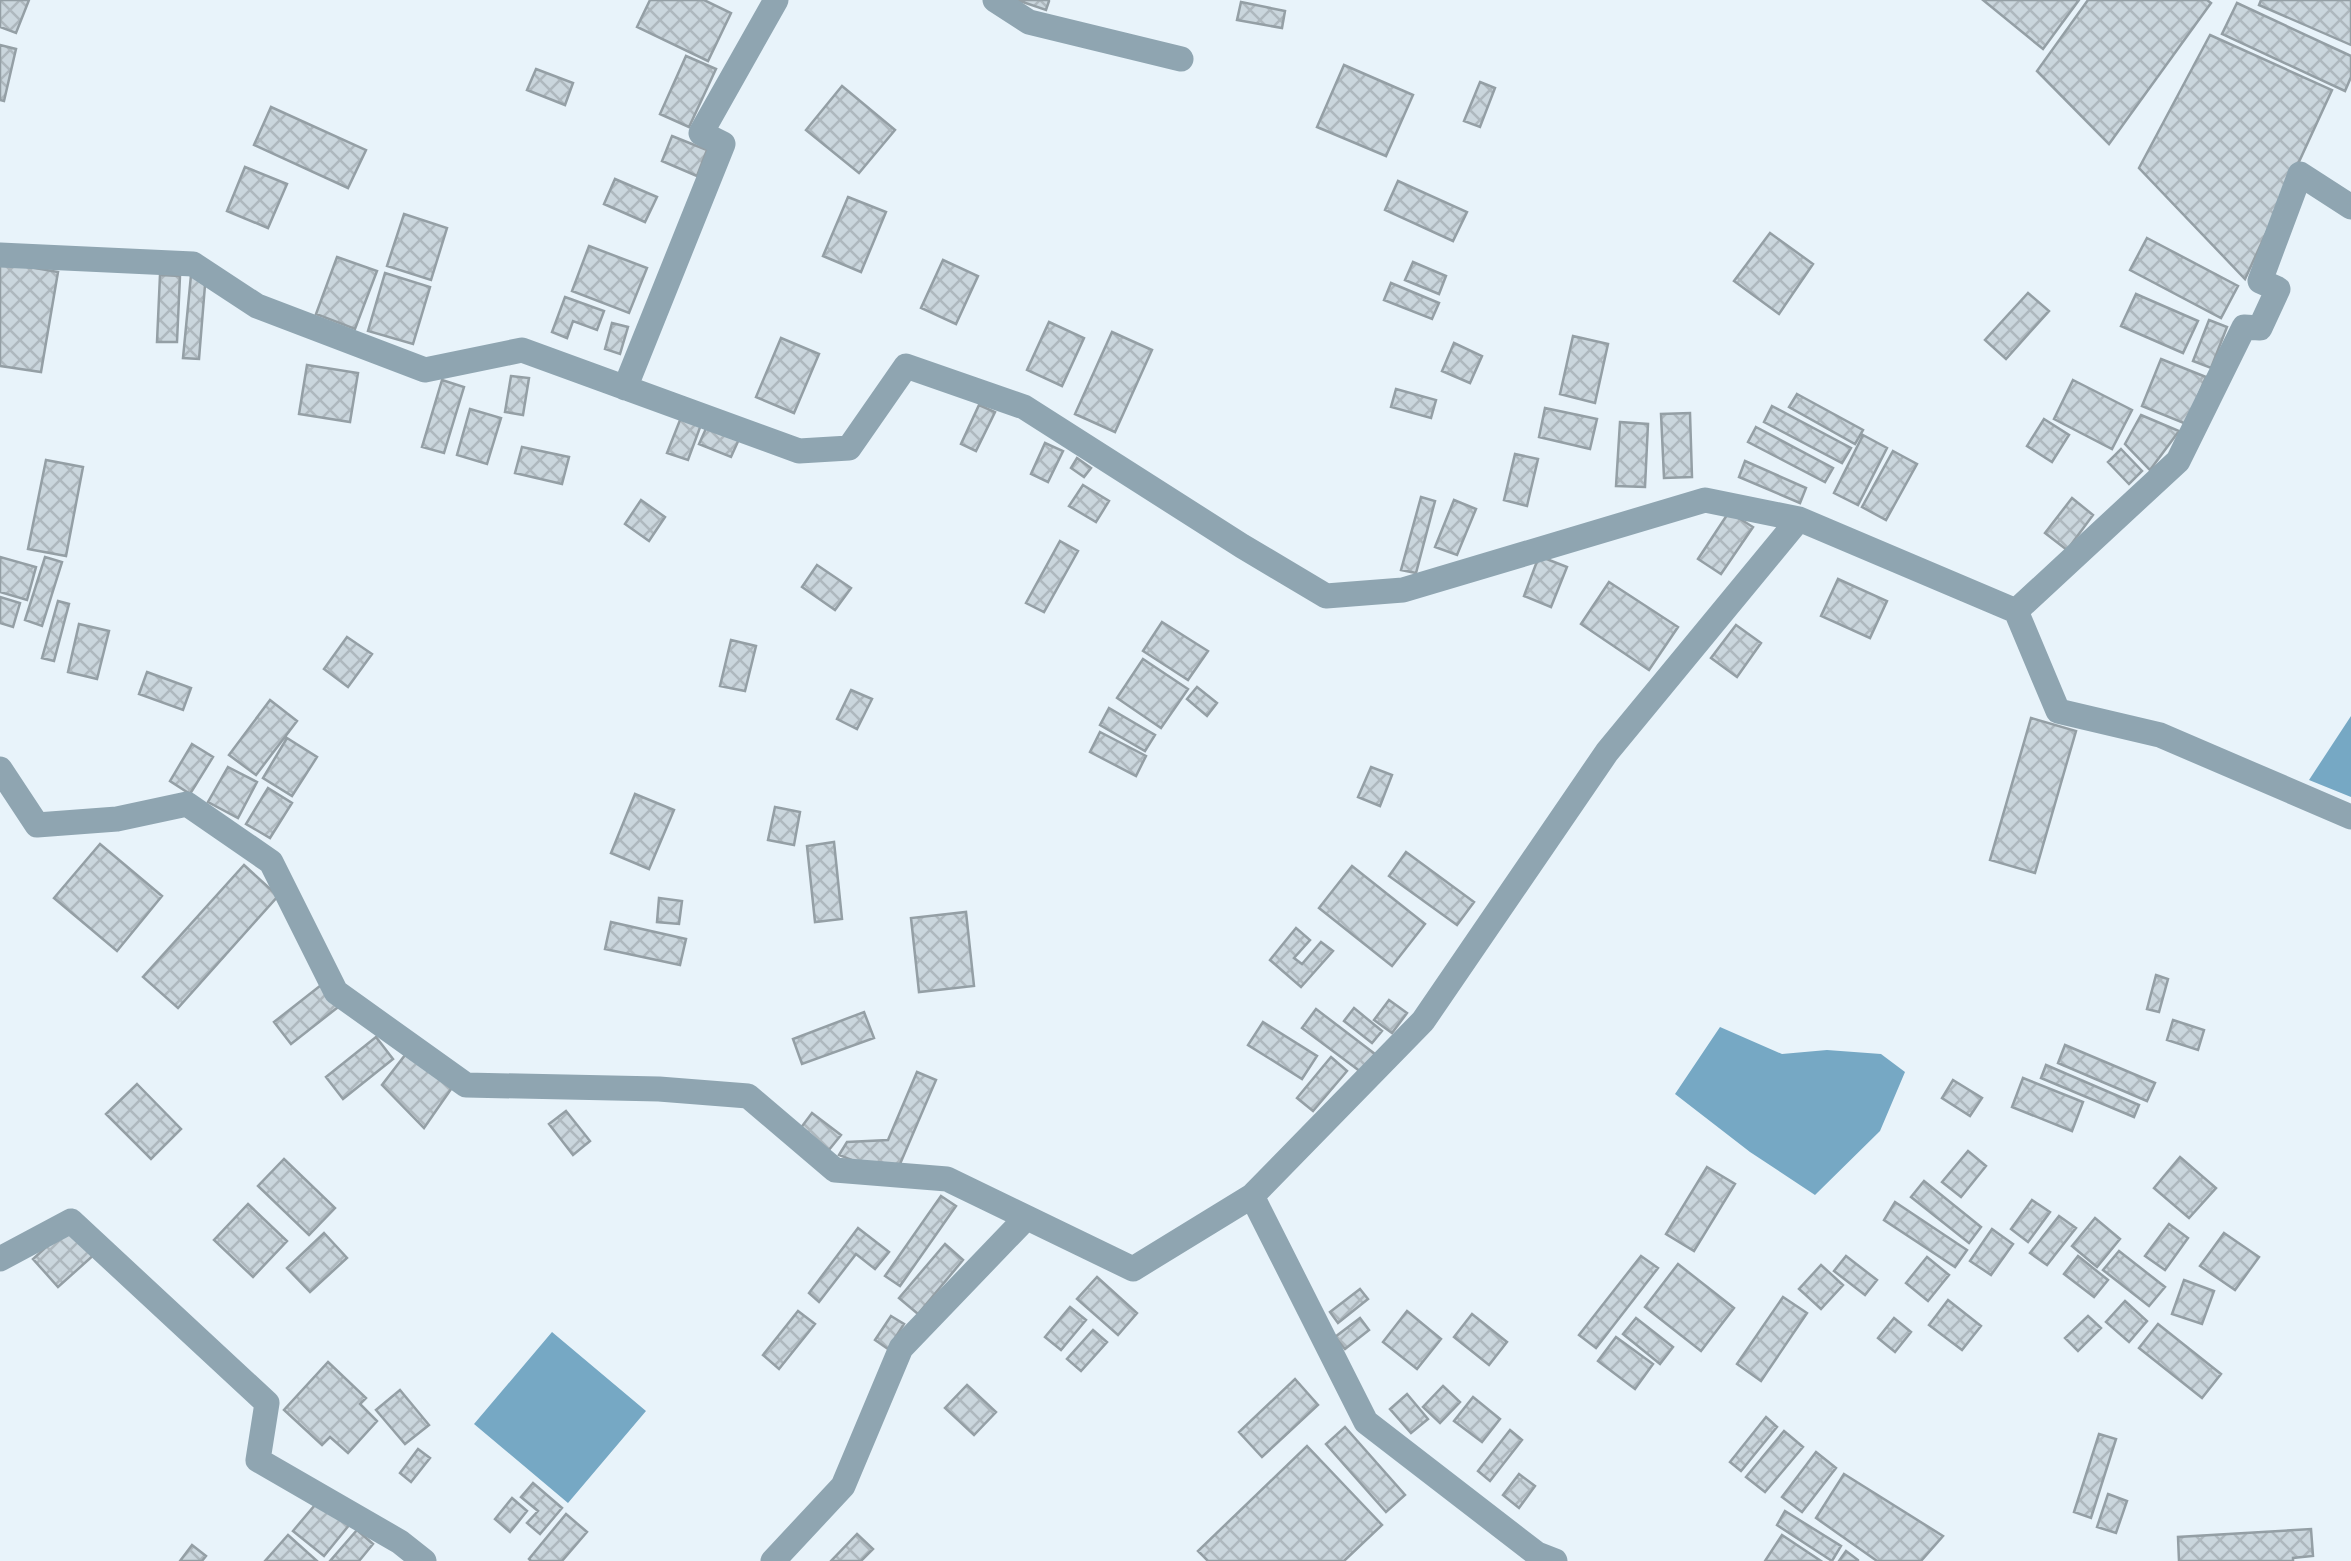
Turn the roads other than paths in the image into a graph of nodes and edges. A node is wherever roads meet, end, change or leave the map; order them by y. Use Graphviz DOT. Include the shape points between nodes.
graph roads {
  1 [pos="776,0"];
  2 [pos="995,0"];
  3 [pos="1181,58"];
  4 [pos="2351,207"];
  5 [pos="0,255"];
  6 [pos="624,388"];
  7 [pos="1799,519"];
  8 [pos="2016,611"];
  9 [pos="0,769"];
  10 [pos="2351,818"];
  11 [pos="1252,1196"];
  12 [pos="1026,1218"];
  13 [pos="0,1259"];
  14 [pos="424,1561"];
  15 [pos="774,1561"];
  16 [pos="1555,1561"];
  1 -- 6 [label="street" via="701,133 724,144"];
  2 -- 3 [label="street" via="1030,22"];
  4 -- 8 [label="street" via="2300,174 2260,280 2278,289 2260,328 2244,327 2178,461"];
  5 -- 6 [label="street" via="194,264 257,306 425,370 522,350"];
  6 -- 7 [label="street" via="799,451 848,448 906,366 1024,407 1326,596 1403,590 1705,500"];
  7 -- 8 [label="street"];
  7 -- 11 [label="street" via="1607,752 1423,1021"];
  8 -- 10 [label="street" via="2058,711 2160,735"];
  9 -- 12 [label="street" via="36,825 116,819 187,804 271,862 336,992 466,1085 748,1096 835,1170 947,1179"];
  11 -- 12 [label="street" via="1133,1269"];
  11 -- 16 [label="street" via="1366,1422 1537,1554"];
  12 -- 15 [label="street" via="900,1348 842,1486"];
  13 -- 14 [label="street" via="71,1222 268,1403 258,1460"];
}
